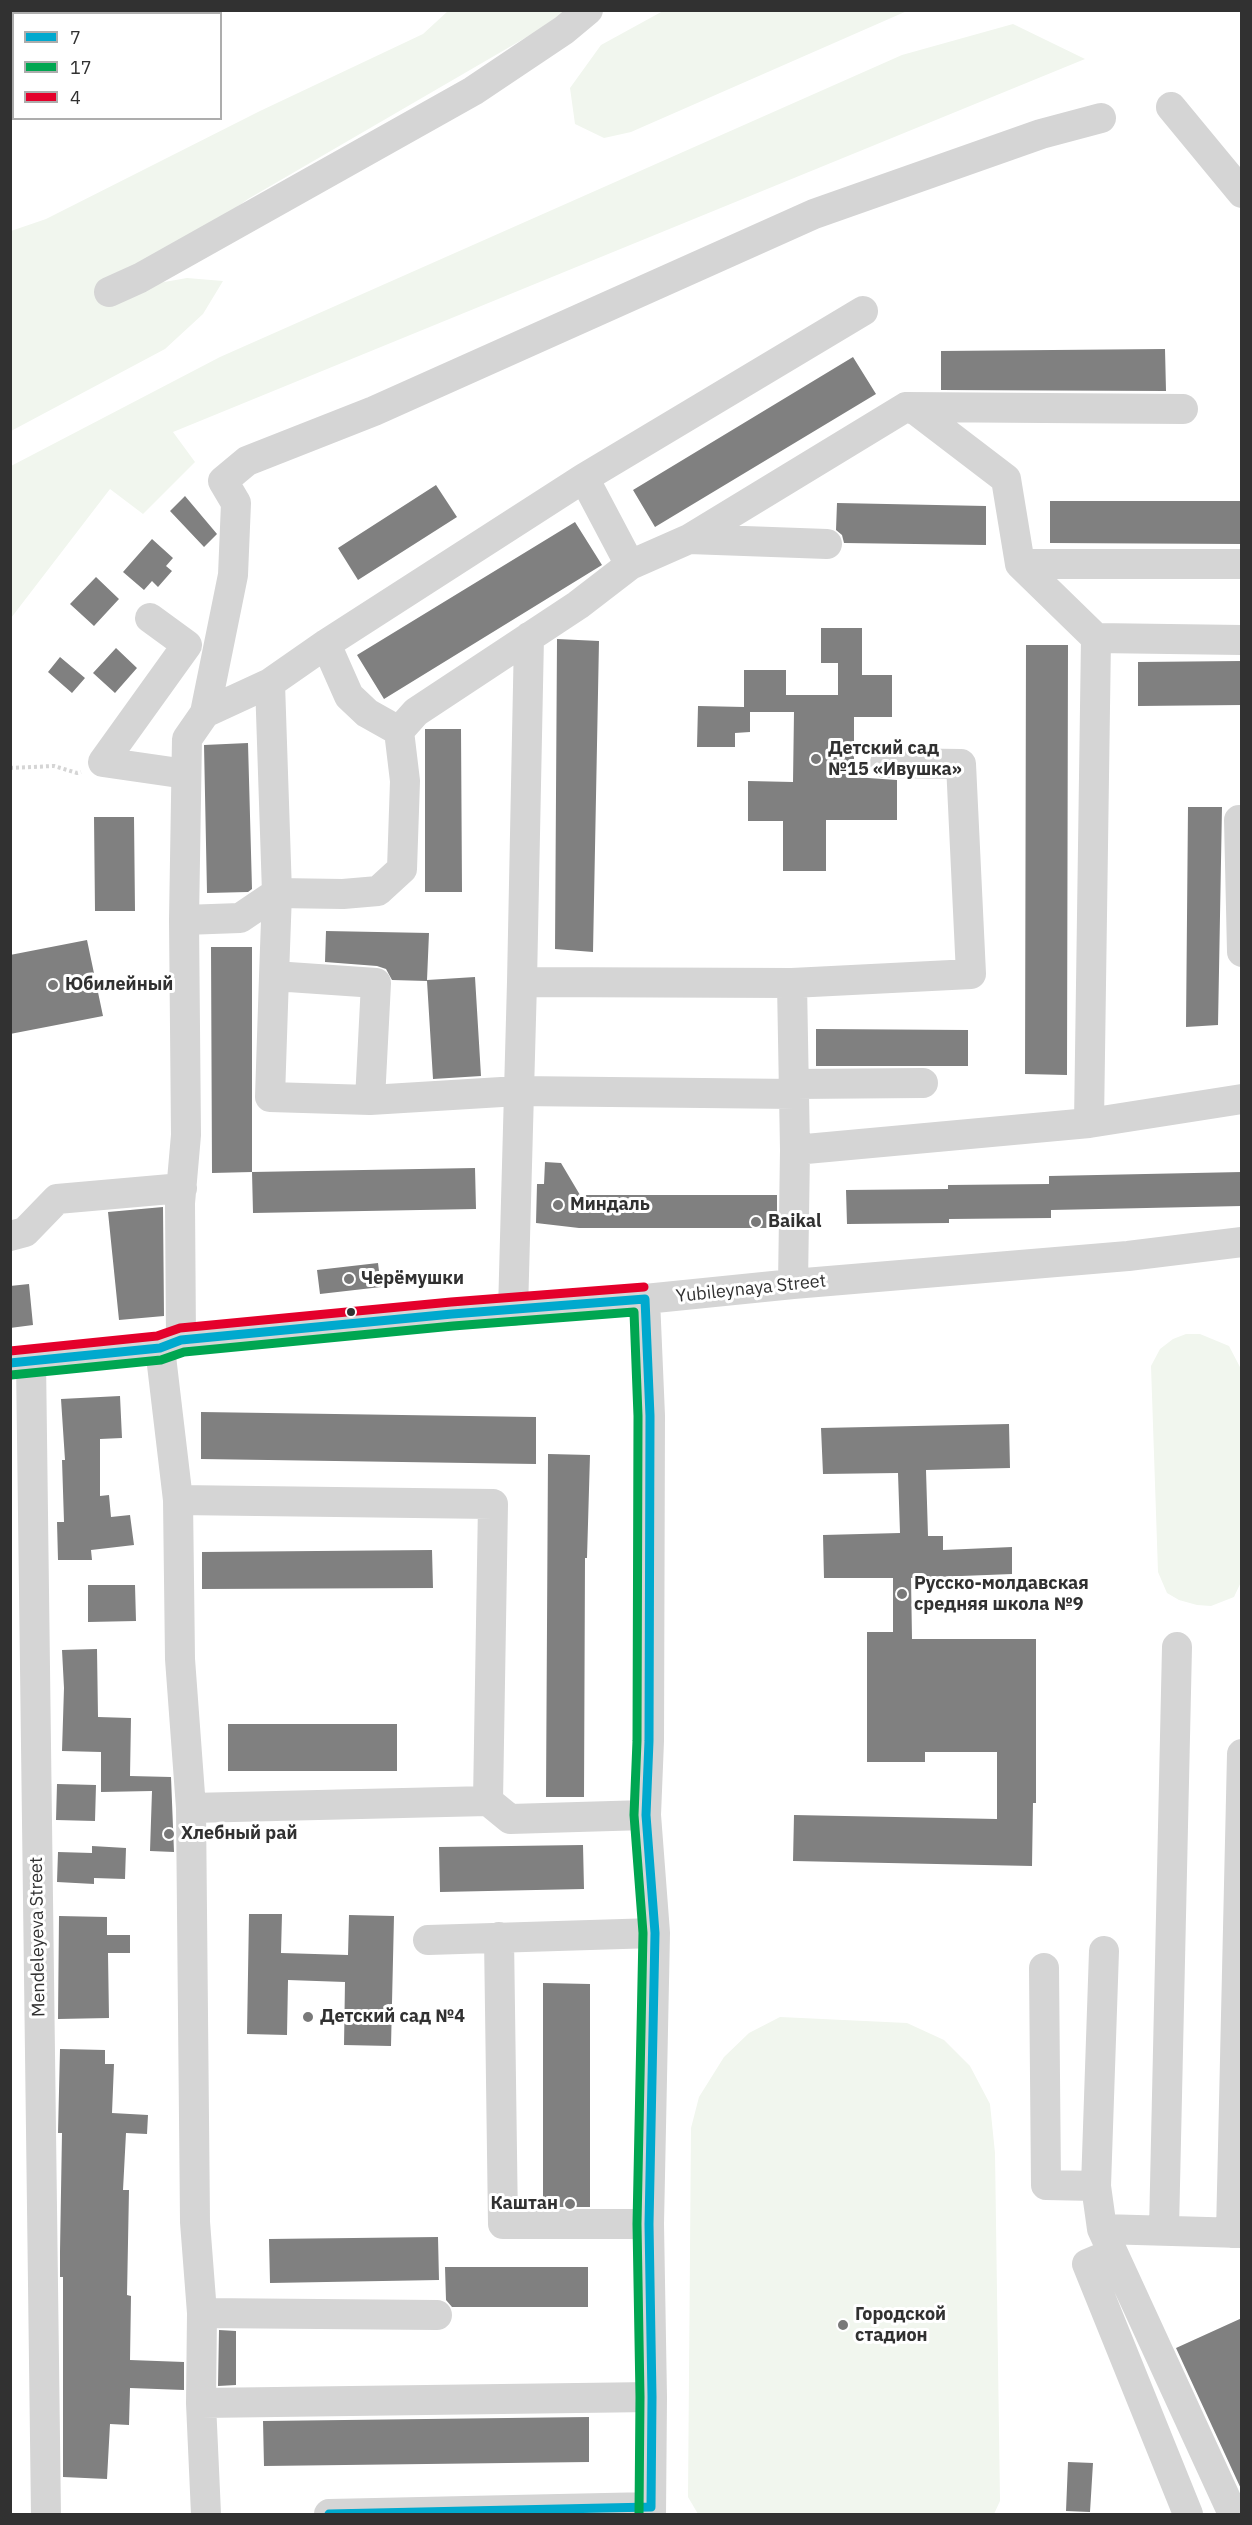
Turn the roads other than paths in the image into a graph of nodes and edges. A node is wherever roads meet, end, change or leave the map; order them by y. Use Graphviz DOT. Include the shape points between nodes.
graph roads {
  1 [pos="588,10"];
  2 [pos="1172,107"];
  3 [pos="1101,118"];
  4 [pos="1242,193"];
  5 [pos="109,292"];
  6 [pos="863,311"];
  7 [pos="906,407"];
  8 [pos="1184,409"];
  9 [pos="584,478"];
  10 [pos="689,539"];
  11 [pos="827,544"];
  12 [pos="1020,564"];
  13 [pos="1242,564"];
  14 [pos="630,565"];
  15 [pos="150,618"];
  16 [pos="529,637"];
  17 [pos="1096,638"];
  18 [pos="1242,640"];
  19 [pos="326,644"];
  20 [pos="270,683"];
  21 [pos="205,713"];
  22 [pos="399,731"];
  23 [pos="885,763"];
  24 [pos="186,774"];
  25 [pos="1242,820"];
  26 [pos="277,893"];
  27 [pos="184,920"];
  28 [pos="1242,952"];
  29 [pos="274,976"];
  30 [pos="522,982"];
  31 [pos="792,983"];
  32 [pos="923,1083"];
  33 [pos="795,1089"];
  34 [pos="518,1092"];
  35 [pos="1242,1099"];
  36 [pos="370,1100"];
  37 [pos="1089,1123"];
  38 [pos="795,1150"];
  39 [pos="182,1188"];
  40 [pos="10,1236"];
  41 [pos="1242,1242"];
  42 [pos="793,1284"];
  43 [pos="645,1299"];
  44 [pos="513,1311"];
  45 [pos="171,1344"];
  46 [pos="21,1361"];
  47 [pos="178,1500"];
  48 [pos="1177,1647"];
  49 [pos="1242,1754"];
  50 [pos="488,1801"];
  51 [pos="191,1808"];
  52 [pos="646,1815"];
  53 [pos="655,1933"];
  54 [pos="499,1937"];
  55 [pos="428,1940"];
  56 [pos="1104,1951"];
  57 [pos="1044,1968"];
  58 [pos="1096,2186"];
  59 [pos="649,2224"];
  60 [pos="1164,2230"];
  61 [pos="1236,2233"];
  62 [pos="1108,2241"];
  63 [pos="202,2313"];
  64 [pos="437,2315"];
  65 [pos="652,2397"];
  66 [pos="201,2403"];
  67 [pos="651,2511"];
  68 [pos="46,2514"];
  69 [pos="206,2514"];
  70 [pos="329,2514"];
  71 [pos="1188,2514"];
  72 [pos="1233,2514"];
  1 -- 5 [label="street" via="473,91"];
  2 -- 4 [label="street"];
  3 -- 21 [label="street" via="1041,134 814,214 374,411 247,461 223,481 236,503 233,575"];
  6 -- 9 [label="street"];
  7 -- 8 [label="street"];
  7 -- 10 [label="street"];
  7 -- 12 [label="street" via="917,411 1006,479"];
  9 -- 14 [label="street"];
  9 -- 19 [label="street"];
  10 -- 11 [label="street"];
  10 -- 14 [label="street"];
  12 -- 13 [label="street"];
  12 -- 17 [label="street"];
  14 -- 16 [label="street"];
  15 -- 24 [label="street" via="187,645 103,762"];
  16 -- 22 [label="street" via="416,712"];
  16 -- 30 [label="street"];
  17 -- 18 [label="street"];
  17 -- 37 [label="street"];
  19 -- 20 [label="street"];
  19 -- 22 [label="street" via="349,696 367,713"];
  20 -- 21 [label="street"];
  20 -- 26 [label="street"];
  21 -- 24 [label="street" via="187,740"];
  22 -- 26 [label="street" via="405,781 402,869 378,891"];
  23 -- 31 [label="street" via="961,764 971,974"];
  24 -- 27 [label="street"];
  25 -- 28 [label="street"];
  26 -- 27 [label="street" via="240,918"];
  26 -- 29 [label="street"];
  27 -- 39 [label="street" via="186,1135"];
  29 -- 36 [label="street" via="376,983"];
  29 -- 36 [label="street" via="270,1097"];
  30 -- 31 [label="street"];
  30 -- 34 [label="street"];
  31 -- 33 [label="street"];
  32 -- 33 [label="street"];
  33 -- 34 [label="street"];
  33 -- 38 [label="street"];
  34 -- 36 [label="street"];
  34 -- 44 [label="street"];
  35 -- 37 [label="street"];
  37 -- 38 [label="street"];
  38 -- 42 [label="street"];
  39 -- 40 [label="street" via="57,1199 25,1232"];
  39 -- 45 [label="street"];
  41 -- 42 [label="street, Yubileynaya Street" via="1128,1256"];
  42 -- 43 [label="street, Yubileynaya Street"];
  43 -- 44 [label="street, Yubileynaya Street"];
  43 -- 52 [label="street" via="650,1416"];
  44 -- 45 [label="street, Yubileynaya Street"];
  45 -- 46 [label="street, Yubileynaya Street"];
  45 -- 47 [label="street"];
  46 -- 68 [label="street, Mendeleyeva Street"];
  47 -- 50 [label="street" via="493,1504"];
  47 -- 51 [label="street" via="180,1659"];
  48 -- 60 [label="street"];
  49 -- 61 [label="street"];
  50 -- 51 [label="street"];
  50 -- 52 [label="street" via="510,1820"];
  51 -- 63 [label="street" via="195,2222"];
  52 -- 53 [label="street"];
  53 -- 54 [label="street"];
  53 -- 59 [label="street"];
  54 -- 55 [label="street"];
  54 -- 59 [label="street" via="503,2224"];
  56 -- 58 [label="street"];
  57 -- 58 [label="street" via="1046,2185"];
  58 -- 62 [label="street"];
  59 -- 65 [label="street"];
  60 -- 61 [label="street"];
  60 -- 62 [label="street"];
  62 -- 71 [label="street" via="1087,2264"];
  62 -- 72 [label="street"];
  63 -- 64 [label="street"];
  63 -- 66 [label="street"];
  65 -- 66 [label="street"];
  65 -- 67 [label="street"];
  66 -- 69 [label="street"];
  67 -- 70 [label="street"];
}
